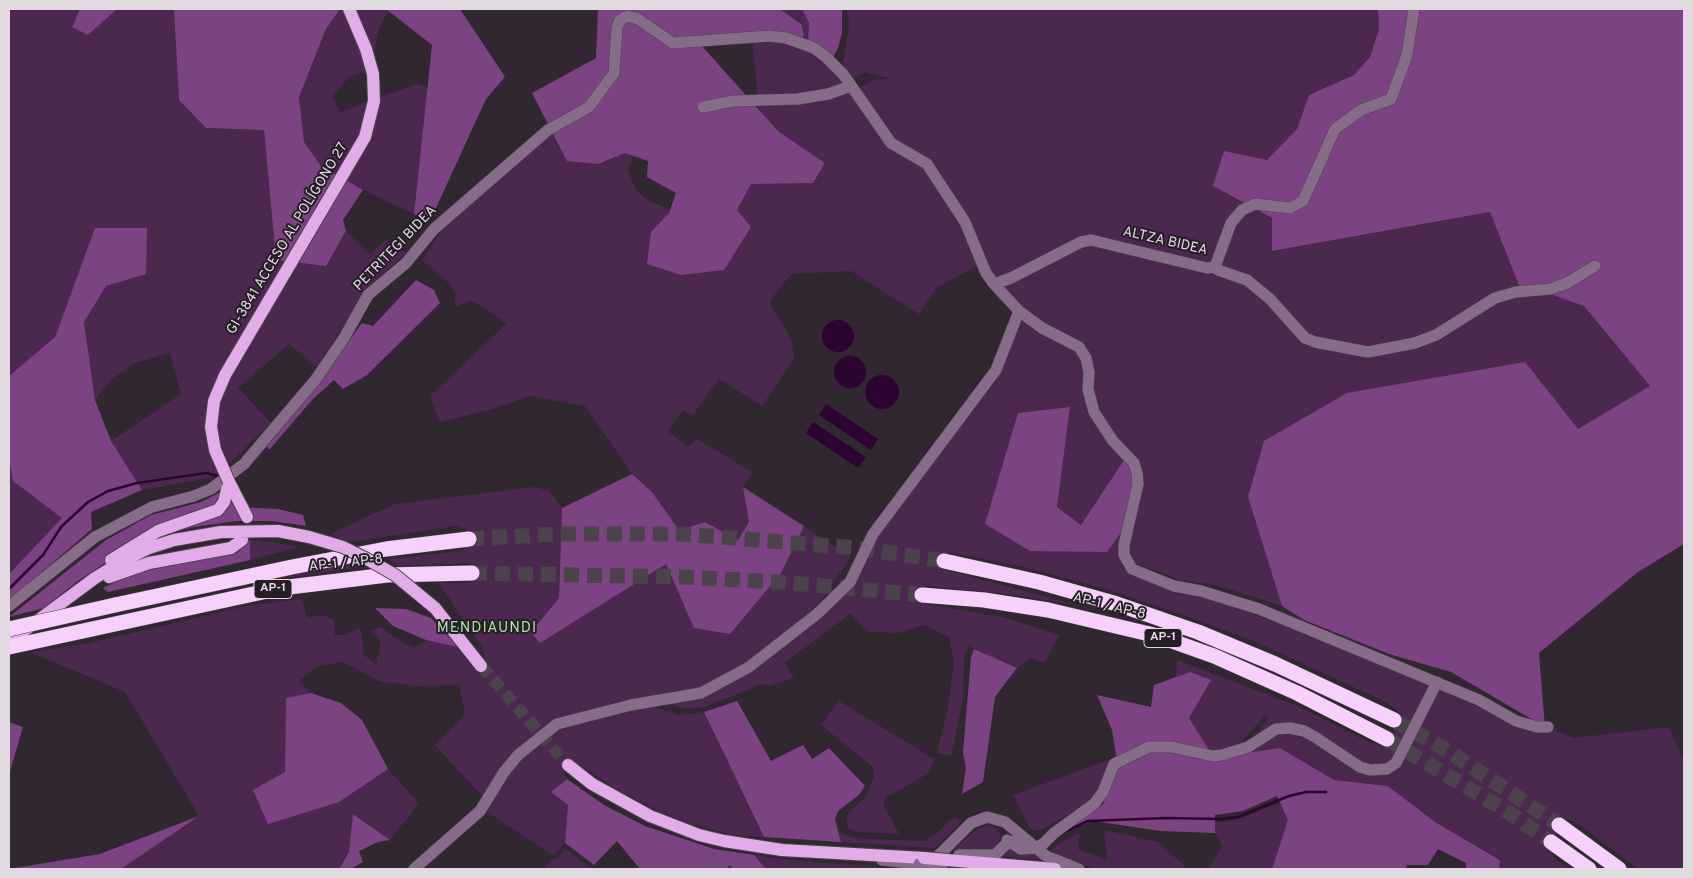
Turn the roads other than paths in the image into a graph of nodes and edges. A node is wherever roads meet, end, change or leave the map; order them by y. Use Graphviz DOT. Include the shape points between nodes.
graph roads {
  1 [pos="349,9"];
  2 [pos="1414,9"];
  3 [pos="851,86"];
  4 [pos="703,107"];
  5 [pos="1595,266"];
  6 [pos="1215,267"];
  7 [pos="994,284"];
  8 [pos="1019,311"];
  9 [pos="229,482"];
  10 [pos="247,517"];
  11 [pos="469,539"];
  12 [pos="242,540"];
  13 [pos="944,561"];
  14 [pos="472,573"];
  15 [pos="95,578"];
  16 [pos="922,595"];
  17 [pos="65,600"];
  18 [pos="9,606"];
  19 [pos="9,629"];
  20 [pos="9,642"];
  21 [pos="9,647"];
  22 [pos="481,666"];
  23 [pos="1436,682"];
  24 [pos="1394,720"];
  25 [pos="1548,727"];
  26 [pos="1387,739"];
  27 [pos="568,765"];
  28 [pos="994,818"];
  29 [pos="1559,825"];
  30 [pos="1047,839"];
  31 [pos="1024,840"];
  32 [pos="1551,842"];
  33 [pos="1007,843"];
  34 [pos="1035,848"];
  35 [pos="801,852"];
  36 [pos="1046,856"];
  37 [pos="933,863"];
  38 [pos="414,869"];
  39 [pos="997,869"];
  40 [pos="1055,869"];
  41 [pos="1079,869"];
  42 [pos="1589,869"];
  43 [pos="1619,869"];
  1 -- 9 [label="main road, GI-3841 ACCESO AL POLÍGONO 27, bridge" via="373,74 374,101 365,137 225,375 214,401 211,427"];
  2 -- 6 [label="street, ALTZA BIDEA" via="1407,55 1391,99 1360,110 1335,128 1303,201 1290,208 1255,204 1242,210 1231,223"];
  3 -- 4 [label="street" via="798,99 732,101"];
  3 -- 7 [label="street" via="891,143 897,149 918,157 935,174 965,222 986,273"];
  3 -- 18 [label="street, PETRITEGI BIDEA" via="837,66 814,48 786,38 769,36 673,43 638,19 628,16 620,20 614,73 589,107 548,130 434,229 406,263 368,295 316,379 244,464 211,489 152,507 95,537"];
  5 -- 6 [label="street" via="1550,289 1516,292 1495,298 1436,335 1415,344 1368,352 1305,338 1270,299 1247,280"];
  6 -- 7 [label="street, ALTZA BIDEA" via="1207,268 1091,240"];
  7 -- 8 [label="street"];
  8 -- 23 [label="street" via="1042,328 1079,347 1086,358 1088,389 1094,412 1113,441 1134,463 1138,484 1124,545 1127,563 1139,573 1259,609"];
  8 -- 38 [label="street" via="996,370 873,534 850,582 795,633 718,686 701,694 574,717 556,724 513,761 480,811"];
  9 -- 10 [label="main road, GI-3841 ACCESO AL POLÍGONO 27"];
  9 -- 15 [label="main road" via="224,502 218,510 145,538 102,566"];
  11 -- 19 [label="highway, AP-1 / AP-8 / AP-1, bridge" via="386,549 302,565"];
  12 -- 17 [label="main road" via="230,548 126,569"];
  13 -- 24 [label="highway, AP-1 / AP-8 / AP-1" via="1039,582 1198,632"];
  14 -- 21 [label="highway, AP-1 / AP-8 / AP-1" via="387,575 290,586"];
  15 -- 17 [label="main road"];
  15 -- 22 [label="main road, bridge" via="149,548 199,534 248,530 309,537 343,548 395,575 435,608"];
  16 -- 26 [label="highway, AP-1 / AP-8 / AP-1" via="1048,610 1158,636 1214,656 1297,693"];
  17 -- 20 [label="main road"];
  23 -- 25 [label="street" via="1480,700 1516,721"];
  23 -- 30 [label="street" via="1392,767 1378,771 1360,767 1315,737 1290,728 1276,729 1248,747 1222,755 1191,753 1172,747 1149,747 1114,764 1103,792 1094,804"];
  27 -- 35 [label="main road" via="611,795 674,826 724,842"];
  28 -- 31 [label="street" via="1005,822"];
  28 -- 33 [label="street" via="1002,826"];
  28 -- 37 [label="street" via="974,821"];
  29 -- 43 [label="highway"];
  30 -- 31 [label="street"];
  30 -- 34 [label="street"];
  30 -- 36 [label="street"];
  31 -- 33 [label="street"];
  31 -- 34 [label="street"];
  32 -- 42 [label="highway"];
  33 -- 34 [label="street" via="1021,849"];
  33 -- 37 [label="street" via="995,855"];
  34 -- 36 [label="street"];
  35 -- 37 [label="main road"];
  35 -- 37 [label="street" via="822,850"];
  36 -- 41 [label="street"];
  37 -- 39 [label="street"];
  37 -- 40 [label="main road"];
}
